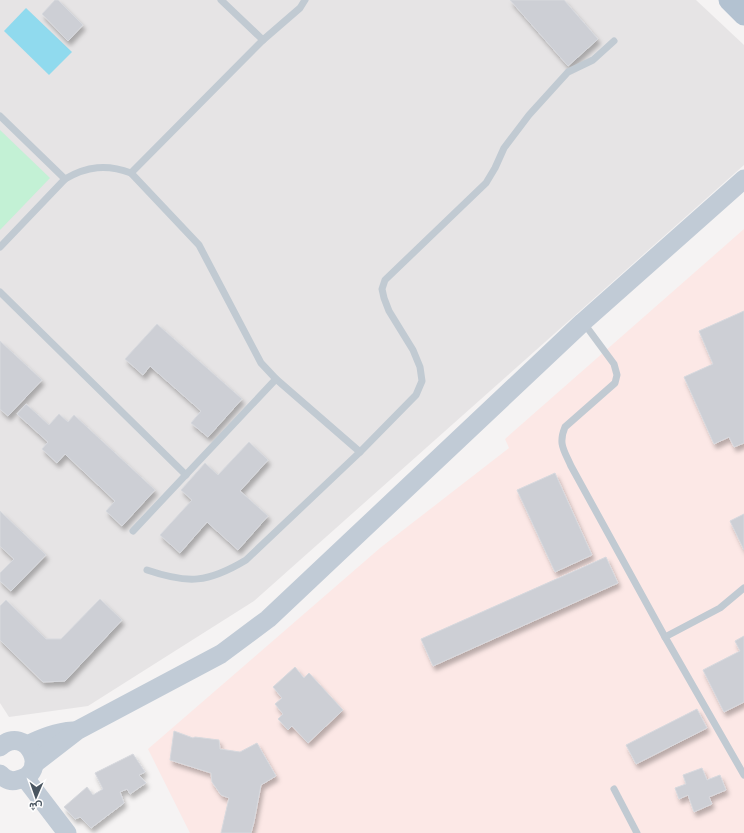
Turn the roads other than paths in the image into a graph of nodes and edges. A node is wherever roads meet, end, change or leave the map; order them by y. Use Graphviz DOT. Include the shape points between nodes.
graph roads {
  1 [pos="221,0"];
  2 [pos="305,0"];
  3 [pos="729,0"];
  4 [pos="744,15"];
  5 [pos="263,40"];
  6 [pos="614,41"];
  7 [pos="0,116"];
  8 [pos="131,174"];
  9 [pos="65,179"];
  10 [pos="744,179"];
  11 [pos="0,247"];
  12 [pos="0,292"];
  13 [pos="583,322"];
  14 [pos="276,379"];
  15 [pos="360,452"];
  16 [pos="186,475"];
  17 [pos="133,531"];
  18 [pos="147,570"];
  19 [pos="744,588"];
  20 [pos="665,637"];
  21 [pos="78,730"];
  22 [pos="27,745"];
  23 [pos="0,746"];
  24 [pos="13,775"];
  25 [pos="744,775"];
  26 [pos="614,789"];
  27 [pos="67,833"];
  28 [pos="637,833"];
  1 -- 5 [label="lane"];
  2 -- 5 [label="lane" via="300,8"];
  3 -- 4 [label="main road"];
  5 -- 8 [label="lane"];
  6 -- 15 [label="lane" via="592,60 568,72 529,115 504,148 486,183 385,280 382,289 384,298 413,350 422,381 416,395"];
  7 -- 9 [label="lane"];
  8 -- 9 [label="lane" via="114,168 97,167 75,173"];
  8 -- 14 [label="lane" via="199,246 261,363"];
  9 -- 11 [label="lane"];
  10 -- 13 [label="main road"];
  12 -- 16 [label="lane"];
  13 -- 20 [label="lane" via="614,364 617,375 615,383 565,427 561,436 562,446"];
  13 -- 21 [label="main road" via="268,619 221,654"];
  14 -- 15 [label="lane"];
  14 -- 16 [label="lane"];
  15 -- 18 [label="lane" via="246,560 231,569 204,579 180,579"];
  16 -- 17 [label="lane"];
  19 -- 20 [label="lane" via="720,608"];
  20 -- 25 [label="lane"];
  21 -- 22 [label="main road" via="52,735"];
  21 -- 24 [label="main road"];
  22 -- 23 [label="main road" via="14,741"];
  22 -- 24 [label="main road" via="34,757"];
  24 -- 27 [label="main road"];
  26 -- 28 [label="lane"];
}
